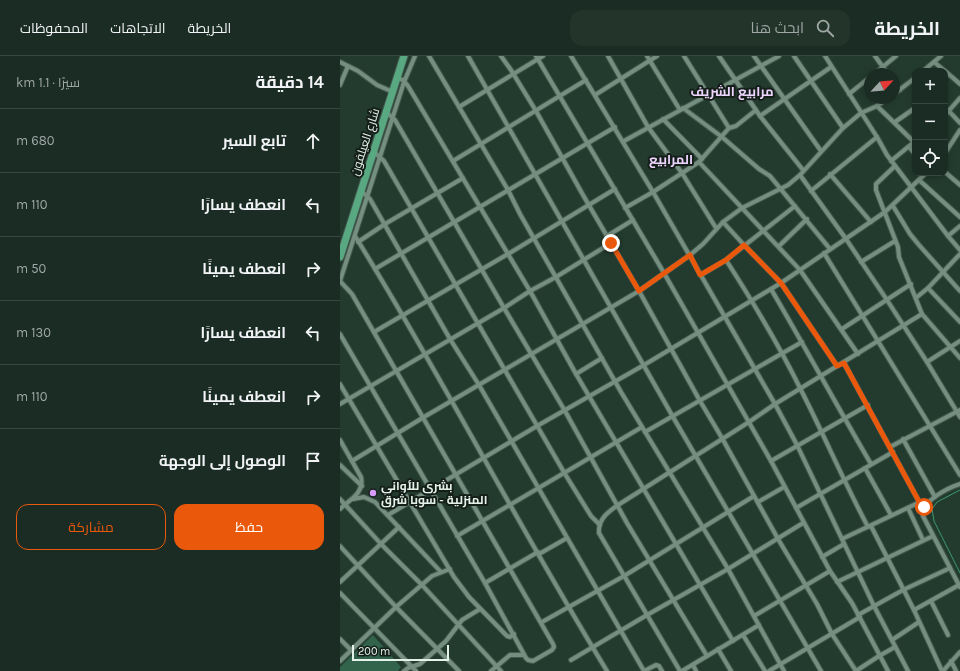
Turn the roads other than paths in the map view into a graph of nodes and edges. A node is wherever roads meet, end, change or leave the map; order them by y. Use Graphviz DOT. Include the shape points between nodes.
graph roads {
  1 [pos="404,56"];
  2 [pos="414,56"];
  3 [pos="428,56"];
  4 [pos="468,56"];
  5 [pos="501,56"];
  6 [pos="543,56"];
  7 [pos="571,56"];
  8 [pos="608,56"];
  9 [pos="647,56"];
  10 [pos="657,56"];
  11 [pos="684,56"];
  12 [pos="719,56"];
  13 [pos="754,56"];
  14 [pos="779,56"];
  15 [pos="794,56"];
  16 [pos="825,56"];
  17 [pos="875,56"];
  18 [pos="896,56"];
  19 [pos="940,56"];
  20 [pos="537,58"];
  21 [pos="649,61"];
  22 [pos="340,62"];
  23 [pos="934,62"];
  24 [pos="348,66"];
  25 [pos="761,67"];
  26 [pos="831,67"];
  27 [pos="883,67"];
  28 [pos="927,68"];
  29 [pos="941,68"];
  30 [pos="514,74"];
  31 [pos="948,74"];
  32 [pos="397,78"];
  33 [pos="621,79"];
  34 [pos="586,80"];
  35 [pos="735,80"];
  36 [pos="912,80"];
  37 [pos="811,81"];
  38 [pos="404,82"];
  39 [pos="864,82"];
  40 [pos="340,84"];
  41 [pos="960,84"];
  42 [pos="486,90"];
  43 [pos="900,90"];
  44 [pos="393,92"];
  45 [pos="849,94"];
  46 [pos="596,95"];
  47 [pos="708,95"];
  48 [pos="560,96"];
  49 [pos="960,98"];
  50 [pos="784,99"];
  51 [pos="880,104"];
  52 [pos="877,106"];
  53 [pos="459,107"];
  54 [pos="682,109"];
  55 [pos="756,110"];
  56 [pos="912,110"];
  57 [pos="536,111"];
  58 [pos="949,111"];
  59 [pos="386,112"];
  60 [pos="861,113"];
  61 [pos="760,116"];
  62 [pos="393,117"];
  63 [pos="663,119"];
  64 [pos="895,122"];
  65 [pos="960,123"];
  66 [pos="508,127"];
  67 [pos="615,127"];
  68 [pos="648,127"];
  69 [pos="729,128"];
  70 [pos="843,128"];
  71 [pos="959,134"];
  72 [pos="722,137"];
  73 [pos="877,137"];
  74 [pos="913,140"];
  75 [pos="624,141"];
  76 [pos="588,143"];
  77 [pos="912,144"];
  78 [pos="481,145"];
  79 [pos="909,147"];
  80 [pos="948,149"];
  81 [pos="912,150"];
  82 [pos="821,151"];
  83 [pos="377,154"];
  84 [pos="562,158"];
  85 [pos="453,161"];
  86 [pos="701,161"];
  87 [pos="891,161"];
  88 [pos="895,166"];
  89 [pos="803,170"];
  90 [pos="682,173"];
  91 [pos="536,174"];
  92 [pos="830,174"];
  93 [pos="800,175"];
  94 [pos="948,175"];
  95 [pos="923,176"];
  96 [pos="463,178"];
  97 [pos="919,180"];
  98 [pos="960,185"];
  99 [pos="912,187"];
  100 [pos="781,188"];
  101 [pos="615,189"];
  102 [pos="508,190"];
  103 [pos="361,191"];
  104 [pos="811,191"];
  105 [pos="653,192"];
  106 [pos="438,193"];
  107 [pos="368,196"];
  108 [pos="589,205"];
  109 [pos="481,206"];
  110 [pos="796,206"];
  111 [pos="893,206"];
  112 [pos="411,208"];
  113 [pos="625,208"];
  114 [pos="742,208"];
  115 [pos="885,212"];
  116 [pos="960,217"];
  117 [pos="806,219"];
  118 [pos="633,220"];
  119 [pos="562,221"];
  120 [pos="455,222"];
  121 [pos="723,222"];
  122 [pos="870,222"];
  123 [pos="385,224"];
  124 [pos="960,226"];
  125 [pos="716,228"];
  126 [pos="764,230"];
  127 [pos="355,236"];
  128 [pos="607,236"];
  129 [pos="948,236"];
  130 [pos="428,238"];
  131 [pos="534,238"];
  132 [pos="846,239"];
  133 [pos="895,241"];
  134 [pos="358,242"];
  135 [pos="611,243"];
  136 [pos="744,245"];
  137 [pos="778,246"];
  138 [pos="830,249"];
  139 [pos="960,250"];
  140 [pos="824,253"];
  141 [pos="401,254"];
  142 [pos="508,254"];
  143 [pos="960,254"];
  144 [pos="690,255"];
  145 [pos="340,257"];
  146 [pos="585,260"];
  147 [pos="726,260"];
  148 [pos="861,262"];
  149 [pos="482,268"];
  150 [pos="375,269"];
  151 [pos="800,270"];
  152 [pos="943,272"];
  153 [pos="664,273"];
  154 [pos="700,275"];
  155 [pos="556,277"];
  156 [pos="340,281"];
  157 [pos="781,283"];
  158 [pos="454,284"];
  159 [pos="911,284"];
  160 [pos="928,288"];
  161 [pos="771,289"];
  162 [pos="530,291"];
  163 [pos="639,291"];
  164 [pos="960,291"];
  165 [pos="917,297"];
  166 [pos="429,300"];
  167 [pos="752,300"];
  168 [pos="887,300"];
  169 [pos="504,308"];
  170 [pos="611,308"];
  171 [pos="922,314"];
  172 [pos="403,315"];
  173 [pos="863,315"];
  174 [pos="725,316"];
  175 [pos="960,322"];
  176 [pos="477,323"];
  177 [pos="583,324"];
  178 [pos="903,325"];
  179 [pos="842,329"];
  180 [pos="374,332"];
  181 [pos="698,332"];
  182 [pos="340,334"];
  183 [pos="450,339"];
  184 [pos="557,339"];
  185 [pos="879,341"];
  186 [pos="960,341"];
  187 [pos="802,342"];
  188 [pos="952,346"];
  189 [pos="670,349"];
  190 [pos="781,353"];
  191 [pos="424,354"];
  192 [pos="858,354"];
  193 [pos="531,355"];
  194 [pos="602,358"];
  195 [pos="960,358"];
  196 [pos="927,362"];
  197 [pos="844,363"];
  198 [pos="644,365"];
  199 [pos="837,366"];
  200 [pos="754,369"];
  201 [pos="396,370"];
  202 [pos="505,371"];
  203 [pos="576,374"];
  204 [pos="822,376"];
  205 [pos="615,381"];
  206 [pos="340,384"];
  207 [pos="479,385"];
  208 [pos="728,385"];
  209 [pos="370,386"];
  210 [pos="800,388"];
  211 [pos="590,397"];
  212 [pos="349,398"];
  213 [pos="452,401"];
  214 [pos="700,401"];
  215 [pos="340,404"];
  216 [pos="775,404"];
  217 [pos="868,405"];
  218 [pos="565,411"];
  219 [pos="959,411"];
  220 [pos="424,417"];
  221 [pos="673,417"];
  222 [pos="960,417"];
  223 [pos="844,419"];
  224 [pos="749,422"];
  225 [pos="537,426"];
  226 [pos="930,426"];
  227 [pos="642,427"];
  228 [pos="822,431"];
  229 [pos="646,432"];
  230 [pos="398,433"];
  231 [pos="722,438"];
  232 [pos="903,439"];
  233 [pos="340,440"];
  234 [pos="512,441"];
  235 [pos="616,442"];
  236 [pos="797,445"];
  237 [pos="377,446"];
  238 [pos="890,447"];
  239 [pos="893,452"];
  240 [pos="696,455"];
  241 [pos="484,458"];
  242 [pos="590,458"];
  243 [pos="352,461"];
  244 [pos="771,461"];
  245 [pos="871,464"];
  246 [pos="340,465"];
  247 [pos="865,468"];
  248 [pos="669,472"];
  249 [pos="565,474"];
  250 [pos="456,475"];
  251 [pos="960,475"];
  252 [pos="845,479"];
  253 [pos="960,484"];
  254 [pos="362,486"];
  255 [pos="784,487"];
  256 [pos="539,489"];
  257 [pos="643,489"];
  258 [pos="430,490"];
  259 [pos="820,495"];
  260 [pos="754,496"];
  261 [pos="936,497"];
  262 [pos="340,499"];
  263 [pos="353,499"];
  264 [pos="410,502"];
  265 [pos="758,502"];
  266 [pos="920,502"];
  267 [pos="345,504"];
  268 [pos="510,505"];
  269 [pos="618,505"];
  270 [pos="796,508"];
  271 [pos="908,508"];
  272 [pos="340,509"];
  273 [pos="923,509"];
  274 [pos="729,512"];
  275 [pos="388,515"];
  276 [pos="891,515"];
  277 [pos="484,521"];
  278 [pos="803,523"];
  279 [pos="600,525"];
  280 [pos="870,526"];
  281 [pos="399,527"];
  282 [pos="703,528"];
  283 [pos="457,536"];
  284 [pos="933,536"];
  285 [pos="567,538"];
  286 [pos="778,538"];
  287 [pos="842,540"];
  288 [pos="923,540"];
  289 [pos="380,544"];
  290 [pos="844,544"];
  291 [pos="676,545"];
  292 [pos="340,546"];
  293 [pos="538,553"];
  294 [pos="753,554"];
  295 [pos="822,557"];
  296 [pos="886,557"];
  297 [pos="649,560"];
  298 [pos="358,566"];
  299 [pos="510,568"];
  300 [pos="950,568"];
  301 [pos="450,569"];
  302 [pos="728,569"];
  303 [pos="830,571"];
  304 [pos="441,572"];
  305 [pos="858,572"];
  306 [pos="624,576"];
  307 [pos="340,582"];
  308 [pos="837,582"];
  309 [pos="485,583"];
  310 [pos="700,584"];
  311 [pos="422,585"];
  312 [pos="806,585"];
  313 [pos="959,586"];
  314 [pos="598,590"];
  315 [pos="903,590"];
  316 [pos="340,593"];
  317 [pos="674,600"];
  318 [pos="780,601"];
  319 [pos="931,601"];
  320 [pos="874,606"];
  321 [pos="396,607"];
  322 [pos="569,607"];
  323 [pos="480,609"];
  324 [pos="914,610"];
  325 [pos="646,615"];
  326 [pos="754,616"];
  327 [pos="859,616"];
  328 [pos="542,622"];
  329 [pos="919,622"];
  330 [pos="457,625"];
  331 [pos="759,625"];
  332 [pos="374,629"];
  333 [pos="620,630"];
  334 [pos="514,634"];
  335 [pos="832,634"];
  336 [pos="744,635"];
  337 [pos="948,636"];
  338 [pos="340,639"];
  339 [pos="892,640"];
  340 [pos="733,641"];
  341 [pos="895,647"];
  342 [pos="437,648"];
  343 [pos="593,648"];
  344 [pos="808,648"];
  345 [pos="351,650"];
  346 [pos="718,650"];
  347 [pos="960,652"];
  348 [pos="524,655"];
  349 [pos="707,656"];
  350 [pos="879,656"];
  351 [pos="571,660"];
  352 [pos="340,661"];
  353 [pos="951,661"];
  354 [pos="693,665"];
  355 [pos="780,665"];
  356 [pos="497,666"];
  357 [pos="412,667"];
  358 [pos="404,671"];
  359 [pos="416,671"];
  360 [pos="459,671"];
  361 [pos="491,671"];
  362 [pos="501,671"];
  363 [pos="607,671"];
  364 [pos="644,671"];
  365 [pos="662,671"];
  366 [pos="681,671"];
  367 [pos="696,671"];
  368 [pos="731,671"];
  369 [pos="765,671"];
  370 [pos="769,671"];
  371 [pos="784,671"];
  372 [pos="821,671"];
  373 [pos="856,671"];
  374 [pos="888,671"];
  375 [pos="908,671"];
  376 [pos="942,671"];
  377 [pos="956,671"];
  1 -- 32 [label="highway, شارع العيلفون"];
  2 -- 38 [label="street"];
  3 -- 53 [label="street"];
  4 -- 42 [label="street"];
  5 -- 30 [label="street"];
  6 -- 20 [label="street"];
  7 -- 34 [label="street"];
  8 -- 33 [label="street"];
  9 -- 21 [label="street"];
  10 -- 21 [label="street"];
  11 -- 47 [label="street"];
  12 -- 35 [label="street"];
  13 -- 25 [label="street"];
  14 -- 25 [label="street"];
  15 -- 37 [label="street"];
  16 -- 26 [label="street"];
  17 -- 27 [label="street"];
  18 -- 27 [label="street"];
  19 -- 23 [label="street"];
  20 -- 30 [label="street"];
  20 -- 48 [label="street"];
  21 -- 33 [label="street"];
  21 -- 54 [label="street"];
  22 -- 24 [label="street"];
  23 -- 28 [label="street"];
  23 -- 29 [label="street"];
  24 -- 40 [label="street"];
  24 -- 44 [label="street"];
  25 -- 35 [label="street"];
  25 -- 50 [label="street"];
  26 -- 37 [label="street"];
  26 -- 45 [label="street"];
  30 -- 42 [label="street"];
  30 -- 57 [label="street"];
  31 -- 41 [label="street"];
  32 -- 38 [label="street"];
  32 -- 44 [label="highway, شارع العيلفون"];
  33 -- 46 [label="street"];
  33 -- 68 [label="street"];
  34 -- 46 [label="street"];
  34 -- 48 [label="street"];
  35 -- 47 [label="street"];
  35 -- 55 [label="street"];
  36 -- 43 [label="street"];
  37 -- 50 [label="street"];
  37 -- 70 [label="street"];
  38 -- 62 [label="street"];
  38 -- 85 [label="street" via="414,94"];
  39 -- 45 [label="street"];
  42 -- 53 [label="street"];
  42 -- 66 [label="street"];
  44 -- 59 [label="highway, شارع العيلفون"];
  45 -- 60 [label="street"];
  46 -- 67 [label="street"];
  47 -- 54 [label="street"];
  47 -- 69 [label="street"];
  48 -- 57 [label="street"];
  48 -- 76 [label="street"];
  49 -- 58 [label="street"];
  50 -- 61 [label="street"];
  50 -- 82 [label="street"];
  51 -- 52 [label="street"];
  52 -- 60 [label="street"];
  52 -- 64 [label="street"];
  53 -- 78 [label="street"];
  54 -- 63 [label="street"];
  54 -- 72 [label="street"];
  55 -- 61 [label="street"];
  55 -- 69 [label="street" via="736,126"];
  56 -- 64 [label="street"];
  57 -- 66 [label="street"];
  57 -- 84 [label="street"];
  58 -- 65 [label="street"];
  59 -- 62 [label="street"];
  59 -- 83 [label="highway, شارع العيلفون"];
  60 -- 70 [label="street"];
  60 -- 73 [label="street"];
  61 -- 89 [label="street"];
  62 -- 83 [label="street"];
  62 -- 106 [label="street"];
  63 -- 68 [label="street"];
  63 -- 86 [label="street"];
  64 -- 74 [label="street"];
  66 -- 78 [label="street"];
  66 -- 91 [label="street"];
  67 -- 75 [label="street"];
  67 -- 76 [label="street"];
  68 -- 75 [label="street"];
  68 -- 90 [label="street"];
  69 -- 72 [label="street"];
  70 -- 82 [label="street"];
  71 -- 80 [label="street"];
  72 -- 86 [label="street"];
  72 -- 100 [label="street"];
  73 -- 87 [label="street"];
  73 -- 92 [label="street"];
  75 -- 105 [label="street"];
  76 -- 84 [label="street"];
  76 -- 101 [label="street"];
  77 -- 79 [label="street"];
  78 -- 85 [label="street"];
  78 -- 102 [label="street"];
  79 -- 81 [label="street"];
  79 -- 87 [label="street"];
  82 -- 89 [label="street"];
  83 -- 103 [label="highway, شارع العيلفون"];
  83 -- 107 [label="street"];
  83 -- 112 [label="street" via="384,161"];
  84 -- 91 [label="street"];
  84 -- 108 [label="street"];
  85 -- 96 [label="street"];
  86 -- 90 [label="street"];
  86 -- 114 [label="street"];
  87 -- 88 [label="street"];
  88 -- 99 [label="street"];
  88 -- 115 [label="street" via="875,186"];
  89 -- 93 [label="street"];
  90 -- 105 [label="street"];
  90 -- 125 [label="street"];
  91 -- 102 [label="street"];
  91 -- 119 [label="street"];
  92 -- 104 [label="street"];
  92 -- 122 [label="street"];
  93 -- 100 [label="street"];
  93 -- 104 [label="street"];
  94 -- 98 [label="street"];
  95 -- 97 [label="street"];
  96 -- 106 [label="street"];
  96 -- 109 [label="street"];
  97 -- 99 [label="street"];
  97 -- 116 [label="street"];
  99 -- 111 [label="street"];
  99 -- 129 [label="street"];
  100 -- 110 [label="street"];
  100 -- 114 [label="street"];
  101 -- 108 [label="street"];
  101 -- 113 [label="street"];
  102 -- 109 [label="street"];
  102 -- 131 [label="street"];
  103 -- 107 [label="street"];
  103 -- 145 [label="highway, شارع العيلفون"];
  104 -- 132 [label="street"];
  105 -- 113 [label="street"];
  105 -- 144 [label="street"];
  106 -- 112 [label="street"];
  106 -- 120 [label="street"];
  107 -- 123 [label="street"];
  107 -- 127 [label="street"];
  108 -- 119 [label="street"];
  108 -- 128 [label="street"];
  109 -- 120 [label="street"];
  109 -- 142 [label="street"];
  110 -- 117 [label="street"];
  110 -- 126 [label="street"];
  111 -- 115 [label="street"];
  111 -- 152 [label="street" via="910,234"];
  112 -- 123 [label="street"];
  112 -- 130 [label="street"];
  113 -- 118 [label="street"];
  114 -- 121 [label="street"];
  114 -- 126 [label="street"];
  115 -- 122 [label="street"];
  115 -- 133 [label="street"];
  117 -- 137 [label="street"];
  117 -- 138 [label="street"];
  118 -- 128 [label="street"];
  118 -- 153 [label="street"];
  119 -- 131 [label="street"];
  119 -- 146 [label="street"];
  120 -- 130 [label="street"];
  120 -- 149 [label="street"];
  121 -- 125 [label="street"];
  121 -- 136 [label="street"];
  122 -- 132 [label="street"];
  123 -- 134 [label="street"];
  123 -- 141 [label="street"];
  124 -- 129 [label="street"];
  125 -- 144 [label="street"];
  126 -- 136 [label="street"];
  126 -- 137 [label="street"];
  127 -- 134 [label="street"];
  127 -- 156 [label="street"];
  128 -- 135 [label="street"];
  129 -- 139 [label="street"];
  130 -- 141 [label="street"];
  130 -- 158 [label="street"];
  131 -- 142 [label="street"];
  131 -- 155 [label="street"];
  132 -- 138 [label="street"];
  132 -- 148 [label="street"];
  133 -- 148 [label="street"];
  133 -- 159 [label="street"];
  134 -- 150 [label="street"];
  135 -- 146 [label="street"];
  135 -- 163 [label="street"];
  136 -- 147 [label="street"];
  136 -- 157 [label="street"];
  137 -- 151 [label="street"];
  138 -- 140 [label="street"];
  140 -- 151 [label="street"];
  140 -- 173 [label="street"];
  141 -- 150 [label="street"];
  141 -- 166 [label="street"];
  142 -- 149 [label="street"];
  142 -- 162 [label="street"];
  143 -- 152 [label="street"];
  144 -- 153 [label="street"];
  144 -- 154 [label="street"];
  146 -- 155 [label="street"];
  146 -- 170 [label="street"];
  147 -- 154 [label="street"];
  147 -- 167 [label="street"];
  148 -- 168 [label="street"];
  149 -- 158 [label="street"];
  149 -- 169 [label="street"];
  150 -- 172 [label="street"];
  151 -- 157 [label="street"];
  151 -- 179 [label="street"];
  152 -- 160 [label="street"];
  152 -- 164 [label="street"];
  153 -- 163 [label="street"];
  153 -- 181 [label="street"];
  154 -- 174 [label="street"];
  155 -- 162 [label="street"];
  155 -- 177 [label="street"];
  156 -- 180 [label="street" via="352,294"];
  157 -- 161 [label="street"];
  157 -- 199 [label="street"];
  158 -- 166 [label="street"];
  158 -- 176 [label="street"];
  159 -- 165 [label="street"];
  159 -- 168 [label="street"];
  160 -- 165 [label="street"];
  160 -- 175 [label="street"];
  161 -- 167 [label="street"];
  161 -- 187 [label="street"];
  162 -- 169 [label="street"];
  162 -- 184 [label="street"];
  163 -- 170 [label="street"];
  163 -- 189 [label="street"];
  165 -- 171 [label="street"];
  166 -- 172 [label="street"];
  166 -- 183 [label="street"];
  167 -- 174 [label="street"];
  167 -- 190 [label="street"];
  168 -- 173 [label="street"];
  168 -- 178 [label="street"];
  169 -- 176 [label="street"];
  169 -- 193 [label="street"];
  170 -- 177 [label="street"];
  170 -- 198 [label="street"];
  171 -- 178 [label="street"];
  171 -- 188 [label="street"];
  172 -- 180 [label="street"];
  172 -- 191 [label="street"];
  173 -- 179 [label="street"];
  173 -- 185 [label="street"];
  174 -- 181 [label="street"];
  174 -- 200 [label="street"];
  176 -- 183 [label="street"];
  176 -- 202 [label="street"];
  177 -- 184 [label="street"];
  177 -- 194 [label="street"];
  178 -- 185 [label="street"];
  178 -- 196 [label="street"];
  179 -- 192 [label="street"];
  180 -- 201 [label="street"];
  181 -- 189 [label="street"];
  181 -- 208 [label="street"];
  182 -- 209 [label="street"];
  183 -- 191 [label="street"];
  183 -- 207 [label="street"];
  184 -- 193 [label="street"];
  184 -- 203 [label="street"];
  185 -- 192 [label="street"];
  185 -- 226 [label="street"];
  186 -- 188 [label="street"];
  187 -- 190 [label="street"];
  187 -- 204 [label="street"];
  188 -- 195 [label="street"];
  188 -- 196 [label="street"];
  189 -- 198 [label="street"];
  189 -- 214 [label="street"];
  190 -- 200 [label="street"];
  190 -- 210 [label="street"];
  191 -- 201 [label="street"];
  191 -- 213 [label="street"];
  192 -- 197 [label="street"];
  193 -- 202 [label="street"];
  193 -- 218 [label="street"];
  194 -- 203 [label="street"];
  194 -- 205 [label="street"];
  196 -- 219 [label="street"];
  197 -- 199 [label="street"];
  197 -- 217 [label="street"];
  198 -- 205 [label="street"];
  198 -- 221 [label="street"];
  199 -- 204 [label="street"];
  200 -- 208 [label="street"];
  200 -- 216 [label="street"];
  201 -- 209 [label="street"];
  201 -- 220 [label="street"];
  202 -- 207 [label="street"];
  202 -- 225 [label="street"];
  203 -- 211 [label="street"];
  204 -- 210 [label="street"];
  204 -- 223 [label="street"];
  205 -- 211 [label="street"];
  205 -- 227 [label="street"];
  206 -- 212 [label="street"];
  207 -- 213 [label="street"];
  207 -- 234 [label="street"];
  208 -- 214 [label="street"];
  208 -- 224 [label="street"];
  209 -- 212 [label="street"];
  209 -- 230 [label="street"];
  210 -- 216 [label="street"];
  210 -- 228 [label="street"];
  211 -- 218 [label="street"];
  211 -- 235 [label="street"];
  212 -- 215 [label="street"];
  212 -- 237 [label="street"];
  213 -- 220 [label="street"];
  213 -- 241 [label="street"];
  214 -- 221 [label="street"];
  214 -- 231 [label="street"];
  216 -- 224 [label="street"];
  216 -- 236 [label="street"];
  217 -- 223 [label="street"];
  217 -- 238 [label="street"];
  218 -- 225 [label="street"];
  218 -- 242 [label="street"];
  219 -- 222 [label="street"];
  219 -- 226 [label="street"];
  220 -- 230 [label="street"];
  220 -- 250 [label="street"];
  221 -- 229 [label="street"];
  221 -- 240 [label="street"];
  223 -- 228 [label="street"];
  223 -- 245 [label="street"];
  224 -- 231 [label="street"];
  224 -- 244 [label="street"];
  225 -- 234 [label="street"];
  225 -- 249 [label="street"];
  226 -- 232 [label="street"];
  226 -- 251 [label="street"];
  227 -- 229 [label="street"];
  227 -- 235 [label="street"];
  228 -- 236 [label="street"];
  228 -- 252 [label="street"];
  229 -- 248 [label="street"];
  230 -- 237 [label="street"];
  230 -- 258 [label="street"];
  231 -- 240 [label="street"];
  231 -- 260 [label="street"];
  232 -- 238 [label="street"];
  232 -- 261 [label="street"];
  233 -- 243 [label="street"];
  234 -- 241 [label="street"];
  234 -- 256 [label="street"];
  235 -- 242 [label="street"];
  235 -- 257 [label="street"];
  236 -- 244 [label="street"];
  236 -- 259 [label="street"];
  237 -- 243 [label="street"];
  237 -- 264 [label="street"];
  238 -- 239 [label="street"];
  239 -- 245 [label="street"];
  239 -- 266 [label="street"];
  240 -- 248 [label="street"];
  240 -- 274 [label="street"];
  241 -- 250 [label="street"];
  241 -- 268 [label="street"];
  242 -- 249 [label="street"];
  242 -- 269 [label="street"];
  243 -- 254 [label="street" via="361,478"];
  244 -- 255 [label="street"];
  245 -- 247 [label="street"];
  246 -- 254 [label="street"];
  247 -- 252 [label="street"];
  247 -- 276 [label="street"];
  248 -- 257 [label="street"];
  248 -- 282 [label="street"];
  249 -- 256 [label="street"];
  249 -- 279 [label="street" via="591,516"];
  250 -- 258 [label="street"];
  250 -- 277 [label="street"];
  252 -- 259 [label="street"];
  252 -- 280 [label="street" via="857,506"];
  253 -- 261 [label="street"];
  254 -- 263 [label="street"];
  255 -- 265 [label="street"];
  255 -- 270 [label="street"];
  256 -- 268 [label="street"];
  256 -- 285 [label="street"];
  257 -- 269 [label="street"];
  257 -- 291 [label="street"];
  258 -- 264 [label="street"];
  258 -- 283 [label="street"];
  259 -- 270 [label="street"];
  259 -- 287 [label="street"];
  260 -- 265 [label="street"];
  260 -- 274 [label="street"];
  261 -- 273 [label="street"];
  262 -- 267 [label="street"];
  263 -- 267 [label="street"];
  263 -- 275 [label="street" via="371,499"];
  264 -- 275 [label="street"];
  264 -- 301 [label="street"];
  265 -- 286 [label="street"];
  266 -- 271 [label="street"];
  266 -- 273 [label="street"];
  267 -- 272 [label="street"];
  267 -- 289 [label="street"];
  268 -- 277 [label="street"];
  268 -- 293 [label="street"];
  269 -- 279 [label="street" via="604,515"];
  269 -- 297 [label="street"];
  270 -- 278 [label="street"];
  271 -- 276 [label="street"];
  271 -- 288 [label="street"];
  273 -- 284 [label="street" via="923,516"];
  274 -- 282 [label="street"];
  274 -- 294 [label="street"];
  275 -- 281 [label="street"];
  276 -- 280 [label="street"];
  277 -- 283 [label="street"];
  277 -- 299 [label="street"];
  278 -- 286 [label="street"];
  278 -- 295 [label="street"];
  279 -- 306 [label="street" via="599,532"];
  280 -- 287 [label="street"];
  280 -- 296 [label="street"];
  281 -- 289 [label="street"];
  281 -- 304 [label="street"];
  282 -- 291 [label="street"];
  282 -- 302 [label="street"];
  283 -- 309 [label="street"];
  284 -- 288 [label="street"];
  284 -- 300 [label="street"];
  285 -- 293 [label="street"];
  285 -- 314 [label="street"];
  286 -- 294 [label="street"];
  286 -- 312 [label="street"];
  287 -- 290 [label="street"];
  288 -- 296 [label="street"];
  289 -- 298 [label="street"];
  289 -- 311 [label="street"];
  290 -- 295 [label="street"];
  290 -- 305 [label="street"];
  291 -- 297 [label="street"];
  291 -- 310 [label="street"];
  292 -- 298 [label="street"];
  293 -- 299 [label="street"];
  293 -- 322 [label="street"];
  294 -- 302 [label="street"];
  294 -- 318 [label="street"];
  295 -- 303 [label="street"];
  296 -- 305 [label="street"];
  296 -- 315 [label="street"];
  297 -- 306 [label="street"];
  297 -- 317 [label="street"];
  298 -- 307 [label="street"];
  298 -- 321 [label="street"];
  299 -- 309 [label="street"];
  299 -- 328 [label="street"];
  300 -- 313 [label="street"];
  300 -- 315 [label="street"];
  301 -- 304 [label="street"];
  301 -- 323 [label="street"];
  302 -- 310 [label="street"];
  302 -- 326 [label="street"];
  303 -- 308 [label="street"];
  303 -- 312 [label="street"];
  304 -- 311 [label="street"];
  305 -- 308 [label="street"];
  305 -- 320 [label="street"];
  306 -- 314 [label="street"];
  306 -- 325 [label="street"];
  308 -- 327 [label="street"];
  309 -- 334 [label="street"];
  310 -- 317 [label="street"];
  310 -- 340 [label="street"];
  311 -- 321 [label="street"];
  311 -- 330 [label="street"];
  312 -- 318 [label="street"];
  312 -- 335 [label="street"];
  313 -- 319 [label="street"];
  314 -- 322 [label="street"];
  314 -- 333 [label="street"];
  315 -- 320 [label="street"];
  315 -- 324 [label="street"];
  316 -- 332 [label="street"];
  317 -- 325 [label="street"];
  317 -- 349 [label="street"];
  318 -- 326 [label="street"];
  318 -- 344 [label="street"];
  319 -- 324 [label="street"];
  319 -- 337 [label="street"];
  320 -- 327 [label="street"];
  320 -- 339 [label="street"];
  321 -- 332 [label="street"];
  321 -- 342 [label="street"];
  322 -- 328 [label="street"];
  322 -- 343 [label="street"];
  323 -- 330 [label="street"];
  323 -- 334 [label="street" via="507,636"];
  324 -- 329 [label="street"];
  325 -- 333 [label="street"];
  325 -- 366 [label="street"];
  326 -- 331 [label="street"];
  327 -- 335 [label="street"];
  327 -- 350 [label="street"];
  328 -- 348 [label="street" via="553,648 533,661 527,660"];
  329 -- 339 [label="street"];
  329 -- 376 [label="street"];
  330 -- 342 [label="street" via="446,641"];
  330 -- 356 [label="street"];
  331 -- 336 [label="street"];
  331 -- 355 [label="street"];
  332 -- 345 [label="street"];
  332 -- 357 [label="street"];
  333 -- 343 [label="street"];
  333 -- 364 [label="street"];
  334 -- 348 [label="street"];
  335 -- 344 [label="street"];
  335 -- 373 [label="street"];
  336 -- 340 [label="street"];
  336 -- 369 [label="street"];
  338 -- 345 [label="street"];
  339 -- 341 [label="street"];
  340 -- 346 [label="street"];
  341 -- 350 [label="street"];
  341 -- 375 [label="street"];
  342 -- 357 [label="street" via="420,664"];
  342 -- 360 [label="street"];
  343 -- 351 [label="street"];
  343 -- 363 [label="street"];
  344 -- 355 [label="street"];
  344 -- 372 [label="street"];
  345 -- 352 [label="street"];
  346 -- 349 [label="street"];
  346 -- 368 [label="street"];
  347 -- 353 [label="street"];
  348 -- 356 [label="street" via="510,655"];
  349 -- 354 [label="street"];
  350 -- 373 [label="street"];
  350 -- 374 [label="street"];
  353 -- 376 [label="street"];
  353 -- 377 [label="street"];
  354 -- 366 [label="street"];
  354 -- 367 [label="street"];
  355 -- 370 [label="street"];
  355 -- 371 [label="street"];
  356 -- 361 [label="street"];
  356 -- 362 [label="street"];
  357 -- 358 [label="street"];
  357 -- 359 [label="street"];
  364 -- 365 [label="street" via="656,665"];
}
